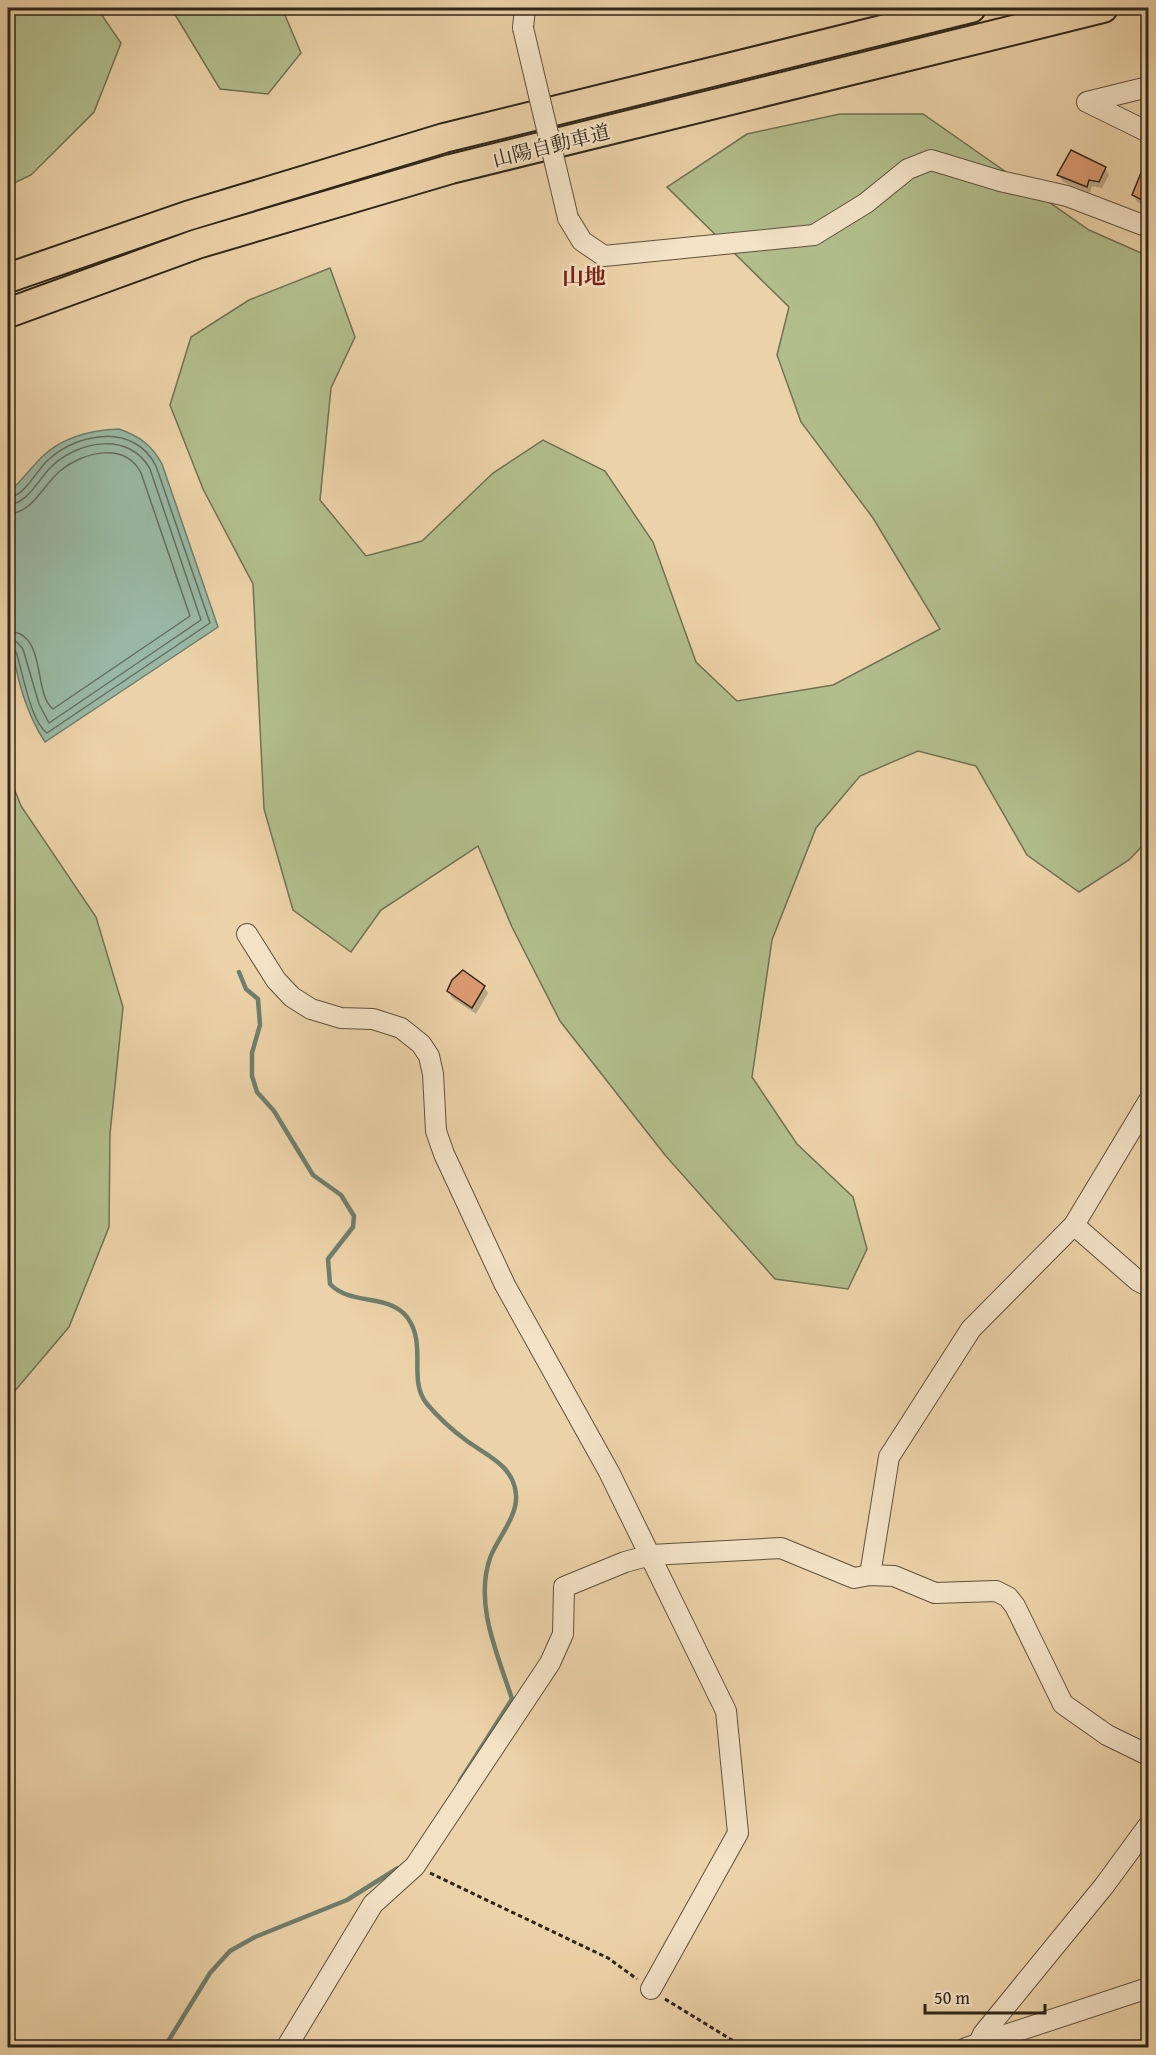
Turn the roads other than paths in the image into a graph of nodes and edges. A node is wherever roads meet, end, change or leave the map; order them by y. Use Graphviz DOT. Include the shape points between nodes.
graph roads {
  1 [pos="525,8"];
  2 [pos="971,8"];
  3 [pos="1104,8"];
  4 [pos="1149,87"];
  5 [pos="1149,132"];
  6 [pos="1149,227"];
  7 [pos="8,278"];
  8 [pos="8,313"];
  9 [pos="247,934"];
  10 [pos="1149,1102"];
  11 [pos="1074,1225"];
  12 [pos="1149,1286"];
  13 [pos="651,1555"];
  14 [pos="870,1575"];
  15 [pos="1149,1755"];
  16 [pos="1149,1826"];
  17 [pos="1149,1988"];
  18 [pos="651,1989"];
  19 [pos="973,2045"];
  20 [pos="286,2048"];
  1 -- 6 [label="street, bridge" via="523,28 568,218 582,241 604,256 814,235 908,169 932,160 1000,181 1067,195"];
  2 -- 7 [label="highway, 山陽自動車道" via="444,138 187,216"];
  3 -- 8 [label="highway, 山陽自動車道" via="418,178 197,244"];
  4 -- 5 [label="street" via="1087,102"];
  9 -- 13 [label="street" via="276,980 292,997 311,1009 341,1018 373,1019 401,1028 429,1056 436,1131 444,1154 505,1284"];
  10 -- 11 [label="street"];
  11 -- 12 [label="street" via="1138,1281"];
  11 -- 14 [label="street" via="971,1329 889,1457"];
  13 -- 14 [label="street" via="781,1548 854,1578"];
  13 -- 18 [label="street" via="726,1711 738,1833"];
  13 -- 20 [label="street" via="564,1587 564,1634 550,1663 415,1866 373,1904"];
  14 -- 15 [label="street" via="894,1576 935,1593 996,1591 1008,1597 1029,1631 1063,1704 1107,1735"];
  16 -- 19 [label="street"];
  17 -- 19 [label="street"];
}
